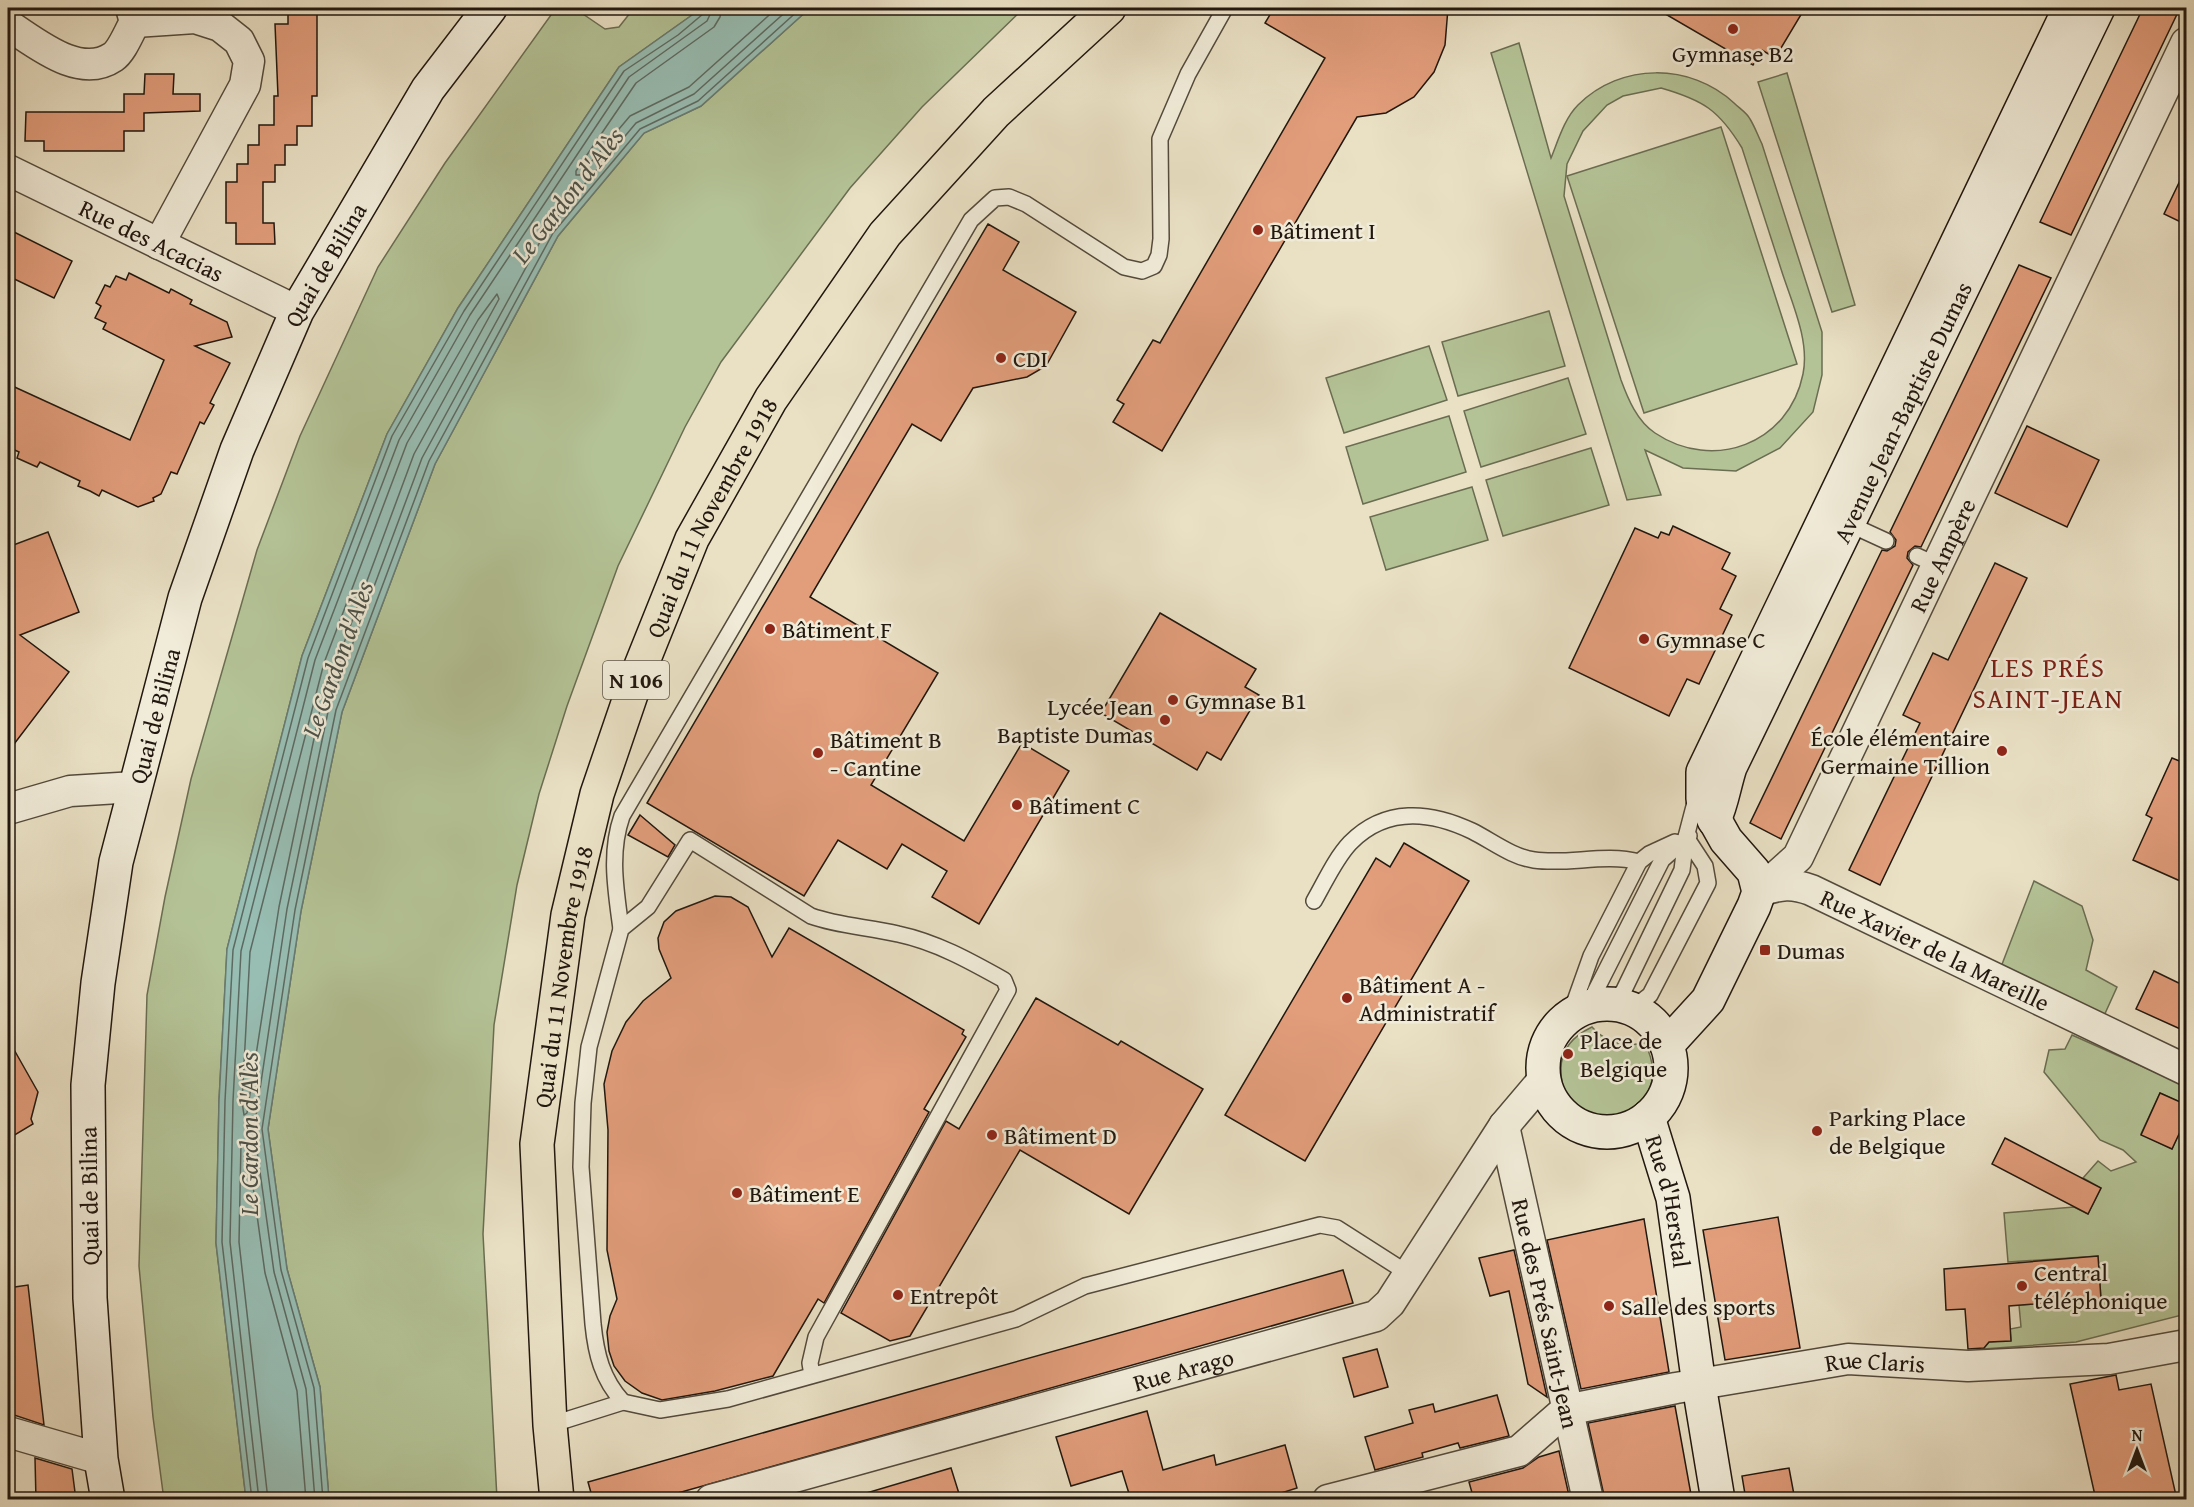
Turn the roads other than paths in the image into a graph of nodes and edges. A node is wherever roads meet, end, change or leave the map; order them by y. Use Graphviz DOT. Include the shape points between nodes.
graph roads {
  1 [pos="490,8"];
  2 [pos="1109,8"];
  3 [pos="1225,8"];
  4 [pos="2070,8"];
  5 [pos="2098,8"];
  6 [pos="133,15"];
  7 [pos="8,25"];
  8 [pos="2187,43"];
  9 [pos="8,170"];
  10 [pos="159,244"];
  11 [pos="297,311"];
  12 [pos="1849,524"];
  13 [pos="1886,541"];
  14 [pos="1703,772"];
  15 [pos="135,787"];
  16 [pos="8,808"];
  17 [pos="1714,820"];
  18 [pos="1686,837"];
  19 [pos="1639,862"];
  20 [pos="1759,892"];
  21 [pos="1314,901"];
  22 [pos="621,929"];
  23 [pos="1598,1008"];
  24 [pos="1667,1044"];
  25 [pos="2187,1070"];
  26 [pos="1543,1080"];
  27 [pos="1648,1117"];
  28 [pos="1504,1126"];
  29 [pos="1409,1274"];
  30 [pos="2187,1345"];
  31 [pos="812,1375"];
  32 [pos="1698,1385"];
  33 [pos="623,1402"];
  34 [pos="1566,1410"];
  35 [pos="550,1425"];
  36 [pos="8,1432"];
  37 [pos="101,1459"];
  38 [pos="108,1500"];
  39 [pos="557,1500"];
  40 [pos="711,1500"];
  41 [pos="1328,1500"];
  42 [pos="1588,1500"];
  43 [pos="1718,1500"];
  1 -- 11 [label="street, Quai de Bilina" via="428,89"];
  2 -- 35 [label="main road, Quai du 11 Novembre 1918 / N 106" via="996,112 885,234 765,409 692,539 639,671 597,794 568,915 537,1144"];
  3 -- 22 [label="lane" via="1188,74 1160,139 1161,240 1154,266 1142,271 1124,267 1010,197 995,198 971,220 621,816 615,837"];
  4 -- 14 [label="street, Avenue Jean-Baptiste Dumas"];
  5 -- 12 [label="street, Avenue Jean-Baptiste Dumas"];
  6 -- 7 [label="street" via="113,57 90,65 70,62"];
  6 -- 10 [label="street" via="195,18 220,26 239,41 249,61 245,85"];
  8 -- 20 [label="street, Rue Ampère" via="1927,560 1798,857"];
  9 -- 10 [label="street, Rue des Acacias"];
  10 -- 11 [label="street, Rue des Acacias"];
  11 -- 15 [label="street, Quai de Bilina" via="237,450 188,588"];
  12 -- 13 [label="lane"];
  12 -- 17 [label="street, Avenue Jean-Baptiste Dumas" via="1730,767"];
  14 -- 17 [label="street, Avenue Jean-Baptiste Dumas" via="1703,799"];
  14 -- 18 [label="lane, Avenue Jean-Baptiste Dumas"];
  15 -- 16 [label="street" via="70,791"];
  15 -- 37 [label="street, Quai de Bilina" via="116,862 88,1085 90,1298"];
  17 -- 18 [label="lane"];
  17 -- 20 [label="street" via="1754,872"];
  18 -- 19 [label="lane"];
  18 -- 23 [label="lane" via="1662,860"];
  18 -- 23 [label="lane, Avenue Jean-Baptiste Dumas" via="1682,870 1623,992"];
  18 -- 23 [label="lane" via="1705,866 1708,883 1646,1000"];
  19 -- 21 [label="lane" via="1534,860 1518,856 1449,821 1415,814 1397,816 1372,826 1349,844"];
  19 -- 23 [label="lane" via="1591,956"];
  20 -- 24 [label="street, Rue Ampère" via="1708,1000"];
  20 -- 25 [label="street, Rue Xavier de la Mareille" via="1780,884 1811,890"];
  22 -- 31 [label="lane" via="648,907 690,840 811,916 935,945 1004,980 1008,990 816,1337 810,1363"];
  22 -- 33 [label="lane" via="590,1047 581,1167 596,1348 603,1375"];
  23 -- 24 [label="street" via="1646,1017"];
  23 -- 26 [label="street" via="1549,1038 1542,1065"];
  24 -- 27 [label="street" via="1671,1072 1667,1091"];
  26 -- 27 [label="street" via="1565,1117 1589,1130 1626,1130"];
  26 -- 28 [label="street, Rue Arago"];
  27 -- 32 [label="street, Rue d'Herstal" via="1673,1198"];
  28 -- 29 [label="street, Rue Arago"];
  28 -- 34 [label="street, Rue des Prés Saint-Jean"];
  29 -- 31 [label="lane" via="1337,1228 1320,1225 1085,1286 1016,1319"];
  29 -- 40 [label="street, Rue Arago" via="1376,1316"];
  30 -- 32 [label="street, Rue Claris" via="2109,1359 1968,1366 1848,1359"];
  31 -- 33 [label="lane" via="728,1399 660,1410"];
  32 -- 34 [label="street, Rue Claris"];
  32 -- 43 [label="street, Rue d'Herstal"];
  33 -- 35 [label="lane"];
  34 -- 41 [label="street" via="1520,1452"];
  34 -- 42 [label="street, Rue des Prés Saint-Jean"];
  35 -- 39 [label="main road, Quai du 11 Novembre 1918 / N 106"];
  36 -- 37 [label="street"];
  37 -- 38 [label="street, Quai de Bilina"];
}
